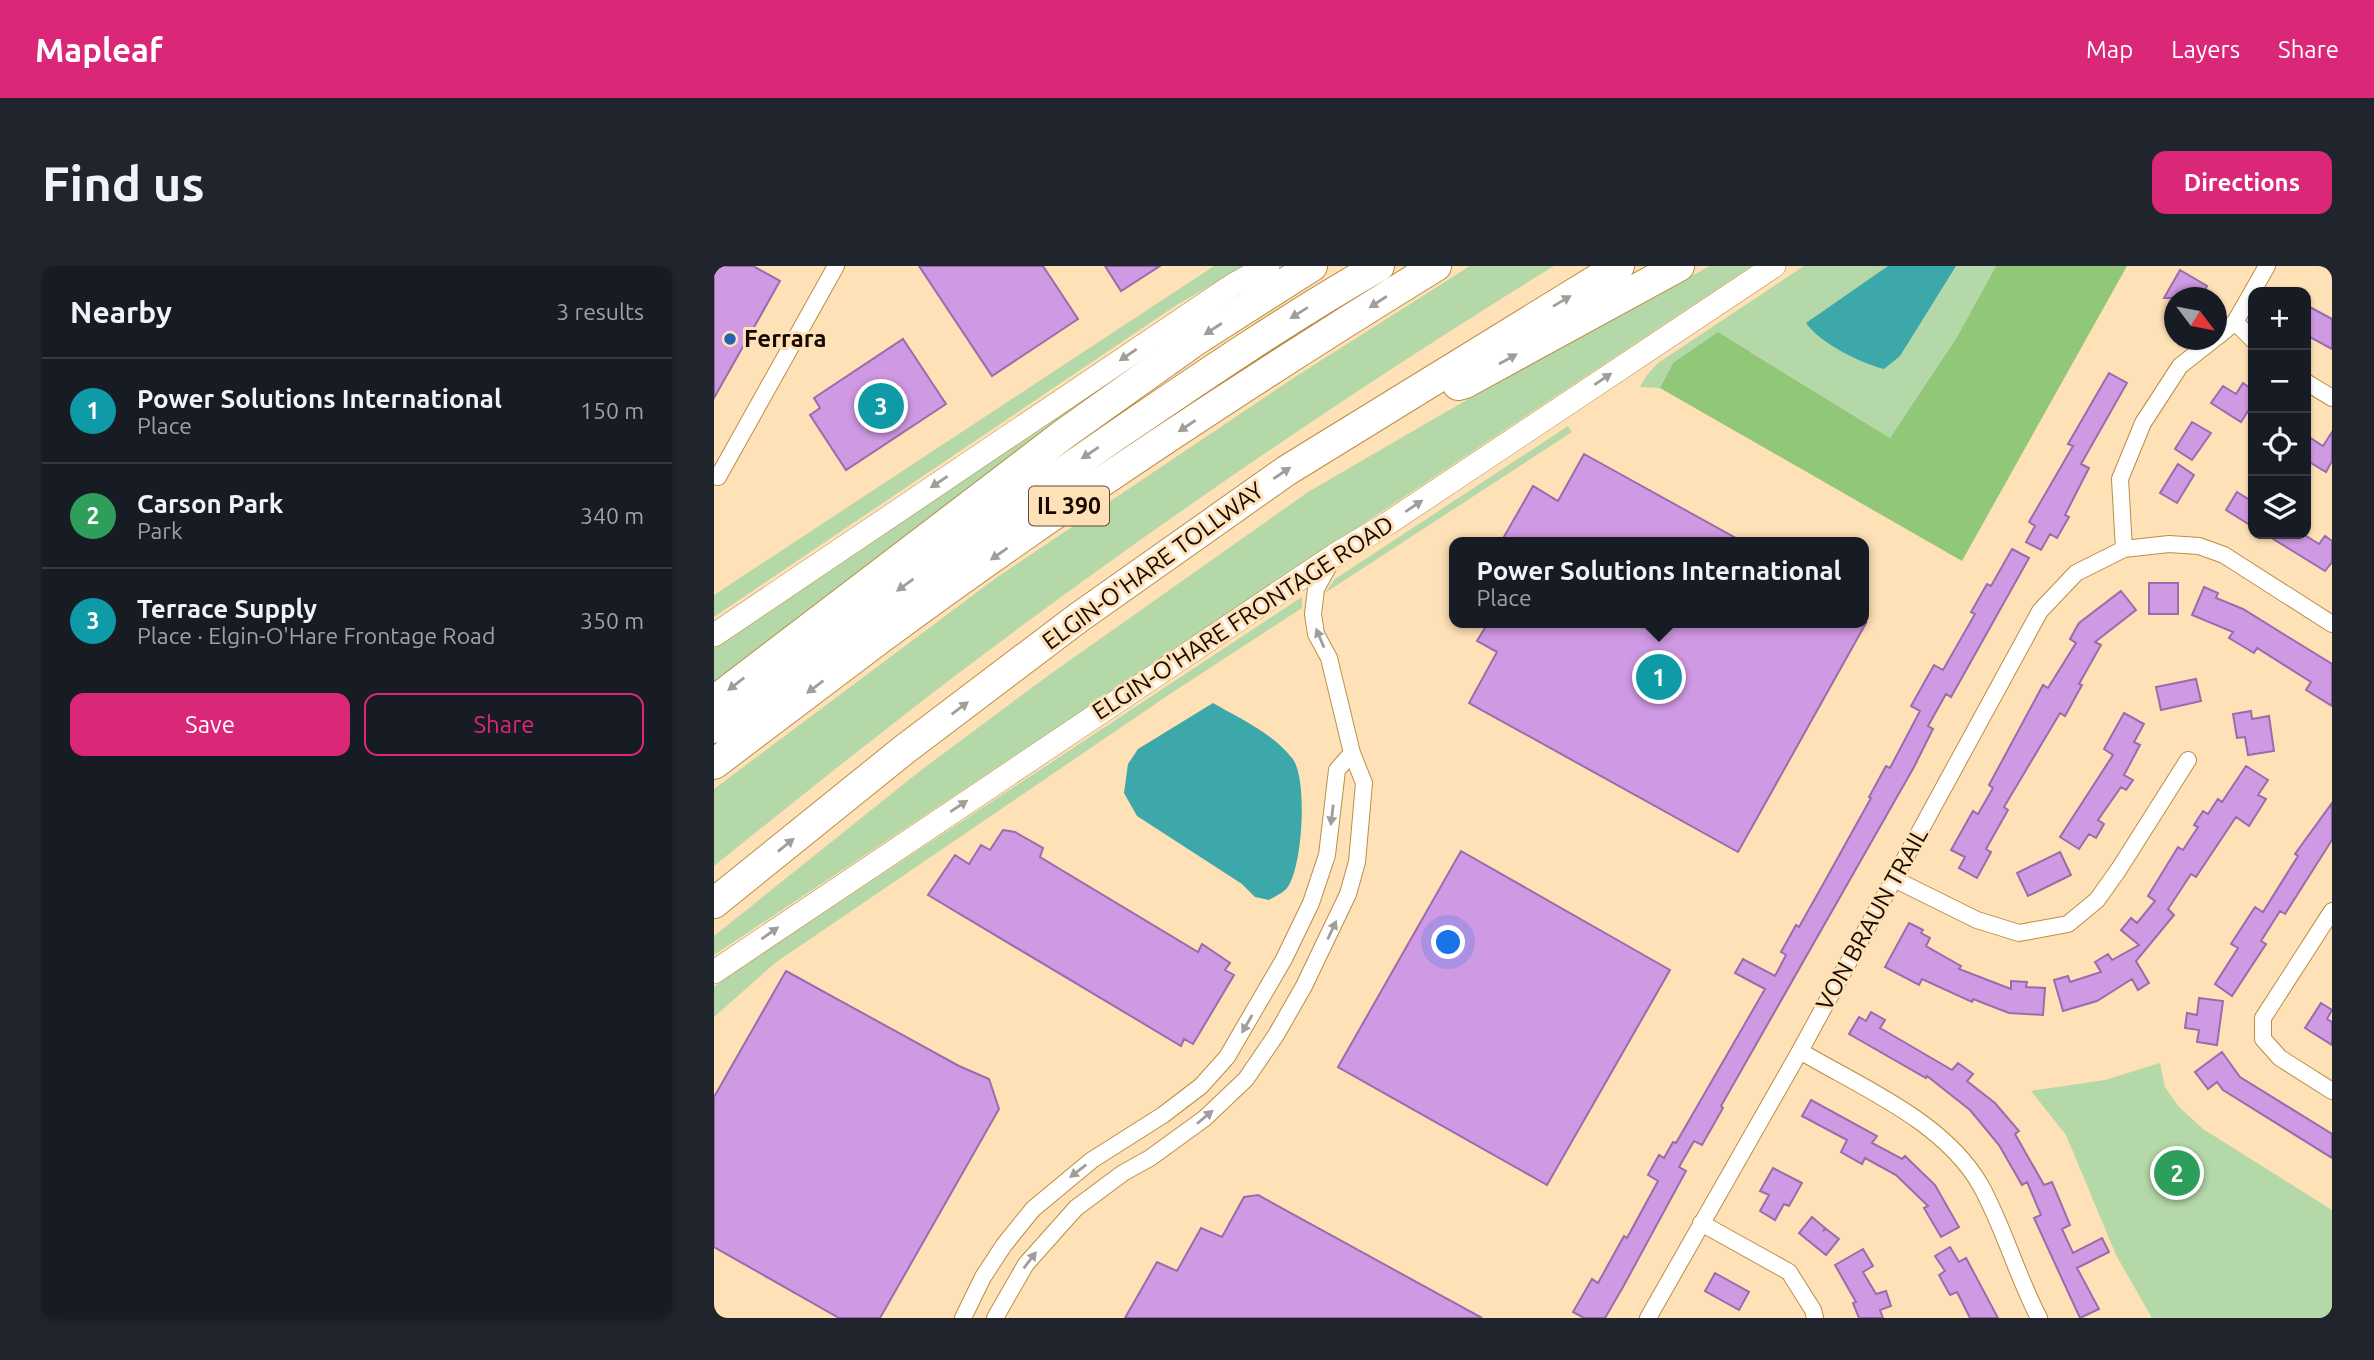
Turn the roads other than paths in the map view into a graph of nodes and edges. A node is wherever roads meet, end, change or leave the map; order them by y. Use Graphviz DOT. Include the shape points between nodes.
graph roads {
  1 [pos="836,266"];
  2 [pos="1268,266"];
  3 [pos="1312,266"];
  4 [pos="1379,266"];
  5 [pos="1436,266"];
  6 [pos="1619,266"];
  7 [pos="1679,266"];
  8 [pos="1774,266"];
  9 [pos="2267,266"];
  10 [pos="2235,322"];
  11 [pos="2227,328"];
  12 [pos="2248,335"];
  13 [pos="2200,350"];
  14 [pos="2311,385"];
  15 [pos="2332,398"];
  16 [pos="1400,400"];
  17 [pos="716,476"];
  18 [pos="2124,549"];
  19 [pos="1335,555"];
  20 [pos="2332,624"];
  21 [pos="714,635"];
  22 [pos="714,701"];
  23 [pos="714,728"];
  24 [pos="1352,753"];
  25 [pos="2188,760"];
  26 [pos="714,764"];
  27 [pos="1894,879"];
  28 [pos="714,903"];
  29 [pos="2332,911"];
  30 [pos="714,972"];
  31 [pos="1800,1051"];
  32 [pos="2332,1091"];
  33 [pos="1701,1223"];
  34 [pos="963,1318"];
  35 [pos="995,1318"];
  36 [pos="1648,1318"];
  37 [pos="1815,1318"];
  38 [pos="2039,1318"];
  1 -- 17 [label="street"];
  2 -- 21 [label="main road, one-way"];
  3 -- 22 [label="highway, one-way" via="1064,433"];
  4 -- 23 [label="highway, one-way" via="1248,345 1031,494"];
  5 -- 26 [label="highway, IL 390, one-way" via="1047,520"];
  16 -- 6 [label="highway, ELGIN-O'HARE TOLLWAY, one-way"];
  16 -- 7 [label="highway, one-way" via="1465,383"];
  19 -- 8 [label="main road, ELGIN-O'HARE FRONTAGE ROAD, one-way"];
  9 -- 10 [label="street"];
  10 -- 11 [label="street"];
  10 -- 12 [label="street"];
  13 -- 18 [label="street" via="2180,366 2143,423 2120,479"];
  14 -- 15 [label="street"];
  28 -- 16 [label="highway, ELGIN-O'HARE TOLLWAY, one-way" via="905,749 1078,618 1286,471"];
  18 -- 20 [label="street" via="2169,544 2224,555"];
  18 -- 27 [label="street, VON BRAUN TRAIL" via="2076,573 2040,611"];
  24 -- 19 [label="street, one-way" via="1329,658 1316,634 1313,614 1316,589"];
  30 -- 19 [label="main road, ELGIN-O'HARE FRONTAGE ROAD, one-way"];
  24 -- 34 [label="street, one-way" via="1337,770 1327,855 1311,903 1227,1057 1163,1115 1091,1160 1033,1209 1004,1245"];
  35 -- 24 [label="street, one-way" via="1026,1264 1076,1208 1205,1118 1246,1079 1276,1035 1328,938 1357,862 1364,783"];
  25 -- 27 [label="street" via="2112,880 2097,900 2068,924 2019,933 1977,920"];
  27 -- 31 [label="street, VON BRAUN TRAIL"];
  29 -- 32 [label="street" via="2263,1018 2263,1039 2280,1058"];
  31 -- 33 [label="street, VON BRAUN TRAIL"];
  31 -- 38 [label="street" via="1909,1113 1945,1139 1981,1185"];
  33 -- 36 [label="street, VON BRAUN TRAIL"];
  33 -- 37 [label="street" via="1788,1272"];
}
